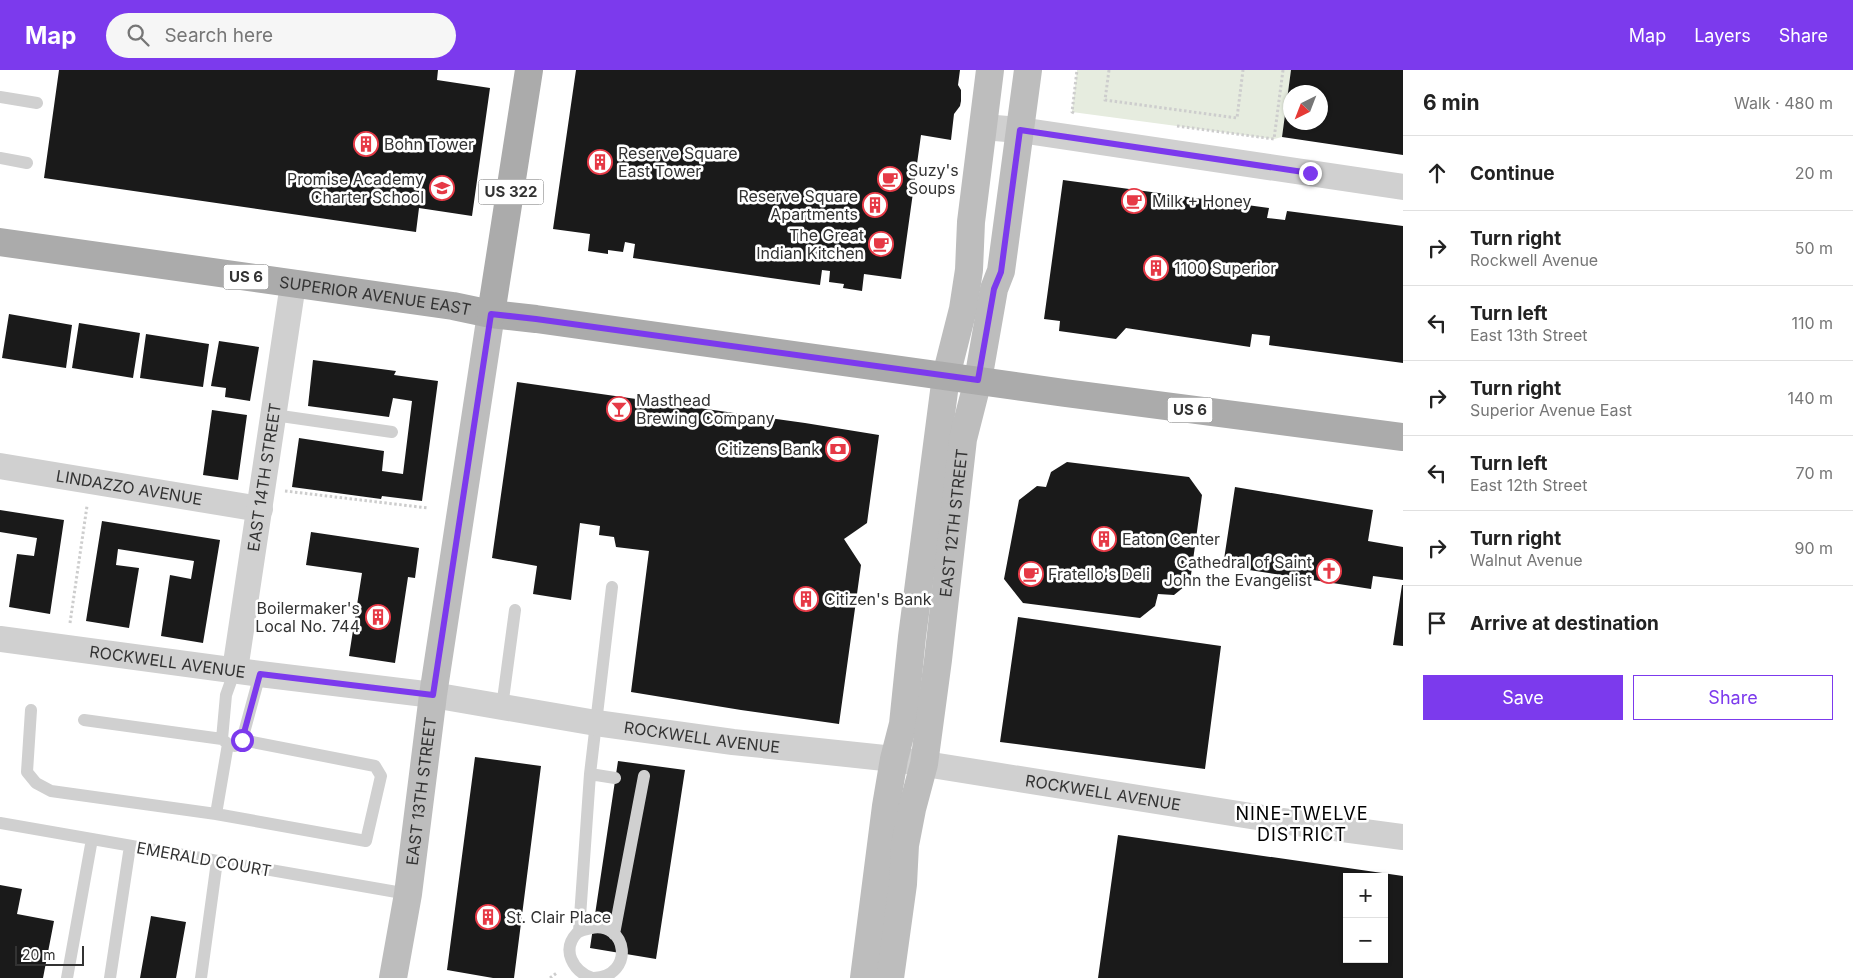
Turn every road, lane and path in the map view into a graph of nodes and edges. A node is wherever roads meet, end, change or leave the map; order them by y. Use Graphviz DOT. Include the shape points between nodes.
graph roads {
  1 [pos="529,70"];
  2 [pos="990,70"];
  3 [pos="1028,70"];
  4 [pos="1077,70"];
  5 [pos="1109,70"];
  6 [pos="1244,70"];
  7 [pos="1282,70"];
  8 [pos="0,97"];
  9 [pos="37,104"];
  10 [pos="1082,114"];
  11 [pos="1168,125"];
  12 [pos="983,127"];
  13 [pos="1020,130"];
  14 [pos="0,158"];
  15 [pos="27,163"];
  16 [pos="1403,186"];
  17 [pos="0,242"];
  18 [pos="293,284"];
  19 [pos="491,314"];
  20 [pos="946,376"];
  21 [pos="978,380"];
  22 [pos="274,415"];
  23 [pos="392,432"];
  24 [pos="1403,437"];
  25 [pos="0,466"];
  26 [pos="284,491"];
  27 [pos="87,506"];
  28 [pos="428,508"];
  29 [pos="260,509"];
  30 [pos="612,586"];
  31 [pos="515,610"];
  32 [pos="70,623"];
  33 [pos="0,639"];
  34 [pos="247,672"];
  35 [pos="433,695"];
  36 [pos="502,708"];
  37 [pos="31,710"];
  38 [pos="84,720"];
  39 [pos="596,723"];
  40 [pos="242,740"];
  41 [pos="225,742"];
  42 [pos="894,759"];
  43 [pos="924,764"];
  44 [pos="590,774"];
  45 [pos="644,776"];
  46 [pos="615,778"];
  47 [pos="216,814"];
  48 [pos="0,823"];
  49 [pos="1403,837"];
  50 [pos="92,839"];
  51 [pos="130,846"];
  52 [pos="217,861"];
  53 [pos="408,894"];
  54 [pos="579,931"];
  55 [pos="614,934"];
  56 [pos="558,972"];
  57 [pos="66,978"];
  58 [pos="110,978"];
  59 [pos="200,978"];
  60 [pos="393,978"];
  61 [pos="550,978"];
  62 [pos="593,978"];
  63 [pos="864,978"];
  64 [pos="890,978"];
  1 -- 19 [label="main road, EAST 13TH STREET / US 322"];
  2 -- 12 [label="main road, EAST 12TH STREET"];
  3 -- 13 [label="main road, EAST 12TH STREET"];
  4 -- 10 [label="path" via="1072,112"];
  5 -- 6 [label="path" via="1105,100 1237,118"];
  7 -- 11 [label="path" via="1274,139"];
  8 -- 9 [label="lane"];
  12 -- 13 [label="street"];
  12 -- 20 [label="main road, EAST 12TH STREET" via="971,222 969,270"];
  13 -- 16 [label="street"];
  13 -- 21 [label="main road, EAST 12TH STREET" via="1001,272 994,289"];
  14 -- 15 [label="lane"];
  17 -- 18 [label="main road, SUPERIOR AVENUE EAST / US 6"];
  18 -- 19 [label="main road, SUPERIOR AVENUE EAST / US 6"];
  18 -- 22 [label="street, EAST 14TH STREET"];
  19 -- 20 [label="main road, SUPERIOR AVENUE EAST / US 6"];
  19 -- 35 [label="main road, EAST 13TH STREET"];
  20 -- 21 [label="main road, SUPERIOR AVENUE EAST / US 6"];
  20 -- 42 [label="main road, EAST 12TH STREET" via="903,724"];
  21 -- 24 [label="main road, SUPERIOR AVENUE EAST / US 6"];
  21 -- 43 [label="main road, EAST 12TH STREET" via="963,439"];
  22 -- 23 [label="lane"];
  22 -- 29 [label="street, EAST 14TH STREET"];
  25 -- 29 [label="street, LINDAZZO AVENUE"];
  26 -- 28 [label="path"];
  27 -- 32 [label="path"];
  29 -- 34 [label="street, EAST 14TH STREET"];
  30 -- 39 [label="lane"];
  31 -- 36 [label="lane"];
  33 -- 34 [label="street, ROCKWELL AVENUE"];
  34 -- 35 [label="street, ROCKWELL AVENUE"];
  34 -- 40 [label="lane"];
  34 -- 41 [label="lane" via="226,695"];
  35 -- 36 [label="street, ROCKWELL AVENUE"];
  35 -- 53 [label="main road, EAST 13TH STREET"];
  36 -- 39 [label="street, ROCKWELL AVENUE"];
  37 -- 47 [label="lane" via="27,772 36,784 51,791"];
  38 -- 41 [label="lane"];
  39 -- 42 [label="street, ROCKWELL AVENUE"];
  39 -- 44 [label="lane"];
  40 -- 41 [label="lane" via="234,746"];
  40 -- 47 [label="lane" via="375,766 381,776 366,841"];
  41 -- 47 [label="lane"];
  42 -- 43 [label="street, ROCKWELL AVENUE"];
  42 -- 63 [label="main road, EAST 12TH STREET"];
  43 -- 49 [label="street, ROCKWELL AVENUE" via="1272,820"];
  43 -- 64 [label="main road, EAST 12TH STREET" via="905,845"];
  44 -- 46 [label="lane"];
  44 -- 54 [label="lane"];
  45 -- 55 [label="lane"];
  48 -- 50 [label="lane, EMERALD COURT"];
  50 -- 51 [label="lane, EMERALD COURT"];
  50 -- 57 [label="lane"];
  51 -- 52 [label="lane, EMERALD COURT"];
  51 -- 58 [label="lane"];
  52 -- 53 [label="lane, EMERALD COURT"];
  52 -- 59 [label="lane"];
  53 -- 60 [label="main road, EAST 13TH STREET"];
  54 -- 55 [label="lane" via="603,927"];
  54 -- 62 [label="lane" via="570,945 572,962 577,970"];
  55 -- 62 [label="lane" via="621,943 623,954 617,968 602,978"];
  56 -- 61 [label="path"];
}
